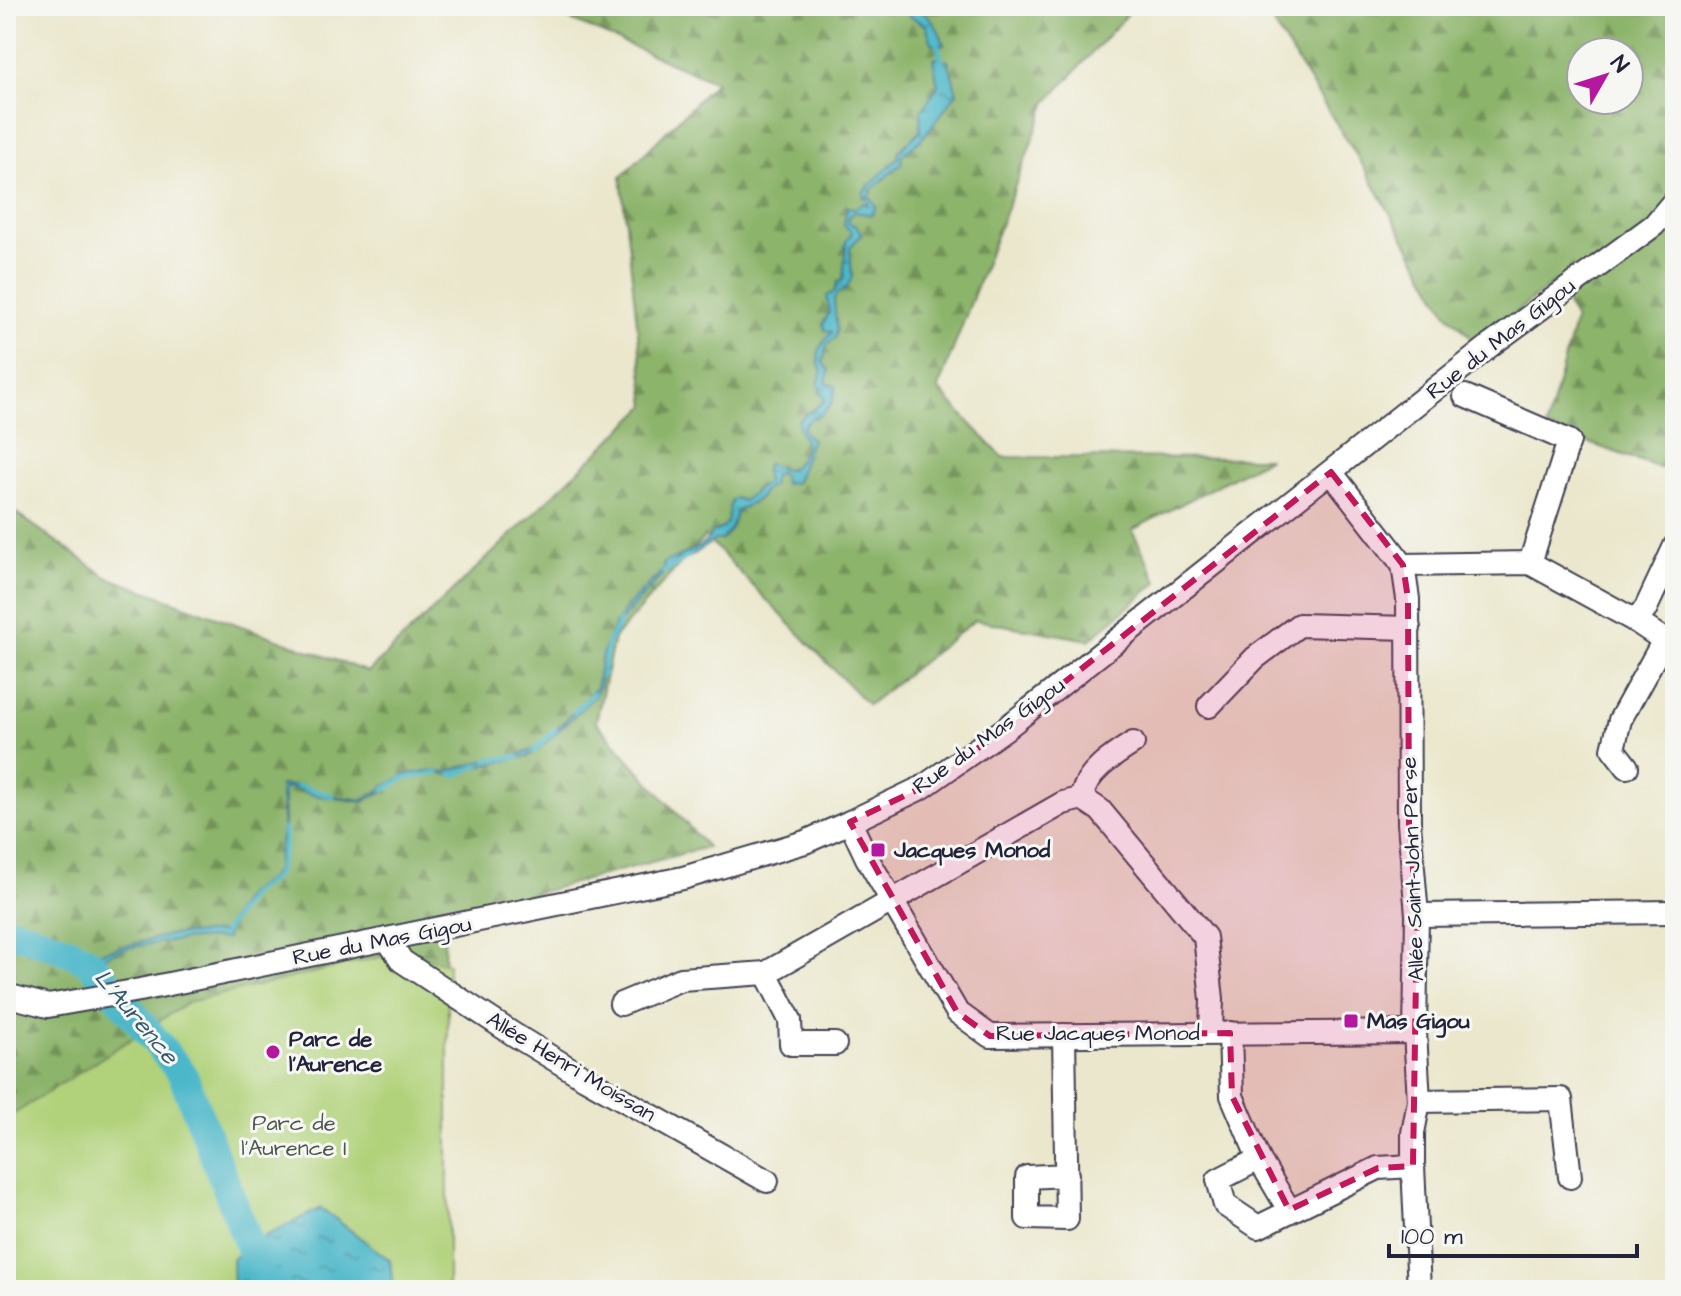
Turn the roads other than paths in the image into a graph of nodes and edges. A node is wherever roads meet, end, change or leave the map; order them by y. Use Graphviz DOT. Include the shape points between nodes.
graph roads {
  1 [pos="1675,200"];
  2 [pos="1665,221"];
  3 [pos="1465,396"];
  4 [pos="1331,472"];
  5 [pos="1675,546"];
  6 [pos="1530,563"];
  7 [pos="1403,565"];
  8 [pos="1634,620"];
  9 [pos="1409,628"];
  10 [pos="1669,640"];
  11 [pos="1209,706"];
  12 [pos="1133,743"];
  13 [pos="1627,767"];
  14 [pos="1082,798"];
  15 [pos="850,822"];
  16 [pos="893,902"];
  17 [pos="1675,912"];
  18 [pos="1417,915"];
  19 [pos="387,939"];
  20 [pos="766,973"];
  21 [pos="6,995"];
  22 [pos="621,1004"];
  23 [pos="1415,1032"];
  24 [pos="1220,1033"];
  25 [pos="1064,1035"];
  26 [pos="835,1044"];
  27 [pos="1419,1101"];
  28 [pos="1259,1159"];
  29 [pos="1413,1166"];
  30 [pos="1067,1175"];
  31 [pos="1570,1177"];
  32 [pos="767,1181"];
  33 [pos="1289,1210"];
  34 [pos="1419,1290"];
  1 -- 2 [label="street, Rue du Mas Gigou"];
  2 -- 4 [label="street, Rue du Mas Gigou" via="1504,335"];
  3 -- 6 [label="street" via="1569,441"];
  4 -- 7 [label="street"];
  4 -- 15 [label="street, Rue du Mas Gigou" via="1005,729 923,787"];
  5 -- 8 [label="street" via="1645,610"];
  6 -- 7 [label="street"];
  6 -- 8 [label="street"];
  7 -- 9 [label="street, Allée Saint-John Perse"];
  8 -- 10 [label="street"];
  9 -- 11 [label="street" via="1299,625 1255,658"];
  9 -- 18 [label="street, Allée Saint-John Perse" via="1409,823"];
  10 -- 13 [label="street" via="1620,720 1613,749"];
  12 -- 14 [label="street" via="1095,772"];
  14 -- 16 [label="street" via="1063,803"];
  14 -- 24 [label="street" via="1100,810 1205,937"];
  15 -- 16 [label="street, Rue Jacques Monod"];
  15 -- 19 [label="street, Rue du Mas Gigou" via="805,842 683,878"];
  16 -- 20 [label="street"];
  16 -- 25 [label="street, Rue Jacques Monod" via="957,1012 990,1036"];
  17 -- 18 [label="street"];
  18 -- 23 [label="street, Allée Saint-John Perse"];
  19 -- 21 [label="street, Rue du Mas Gigou" via="48,1006"];
  19 -- 32 [label="street, Allée Henri Moissan" via="402,961 513,1034"];
  20 -- 22 [label="street" via="681,979"];
  20 -- 26 [label="street" via="790,1020 791,1044"];
  23 -- 24 [label="street, Rue Jacques Monod"];
  23 -- 27 [label="street, Allée Saint-John Perse"];
  24 -- 25 [label="street, Rue Jacques Monod"];
  24 -- 28 [label="street" via="1232,1096"];
  25 -- 30 [label="street"];
  27 -- 29 [label="street, Allée Saint-John Perse"];
  27 -- 31 [label="street" via="1561,1099"];
  28 -- 33 [label="street"];
  28 -- 33 [label="street" via="1218,1180 1225,1205 1258,1227"];
  29 -- 33 [label="street" via="1378,1168"];
  29 -- 34 [label="street, Allée Saint-John Perse"];
}
